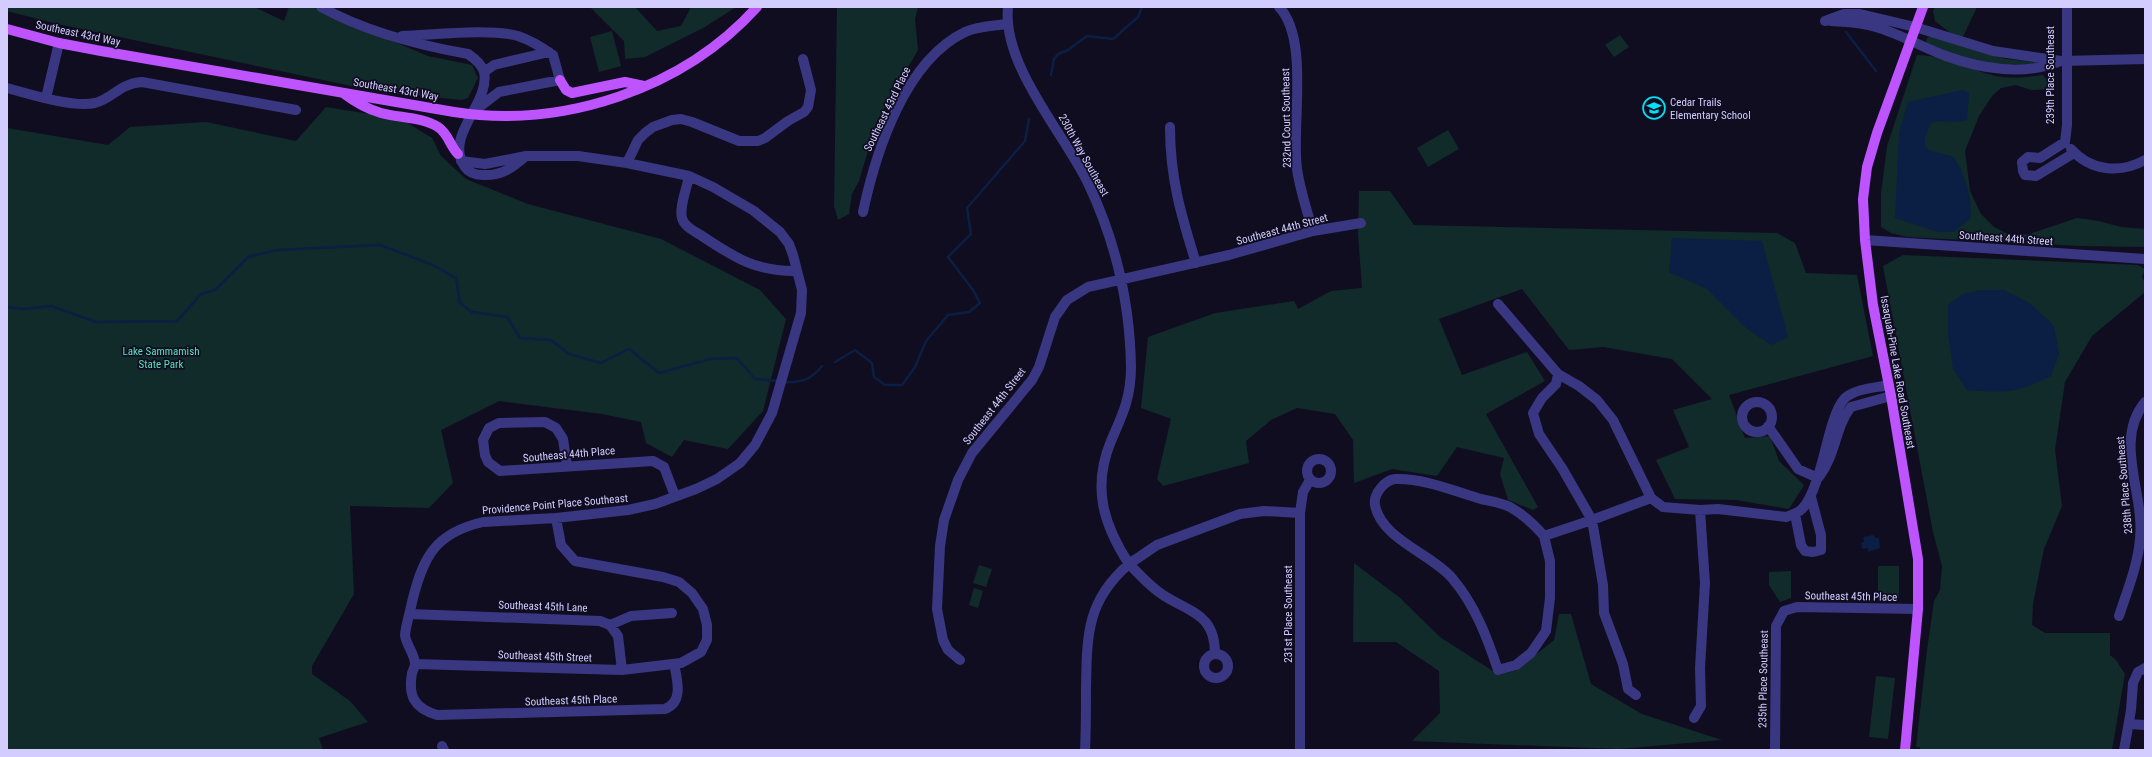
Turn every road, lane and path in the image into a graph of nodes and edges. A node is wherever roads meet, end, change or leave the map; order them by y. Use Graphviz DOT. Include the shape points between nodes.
graph roads {
  1 [pos="321,7"];
  2 [pos="757,7"];
  3 [pos="1008,7"];
  4 [pos="1279,7"];
  5 [pos="1922,7"];
  6 [pos="2062,7"];
  7 [pos="2067,7"];
  8 [pos="1007,24"];
  9 [pos="1916,27"];
  10 [pos="7,29"];
  11 [pos="396,36"];
  12 [pos="1911,40"];
  13 [pos="59,43"];
  14 [pos="549,52"];
  15 [pos="802,59"];
  16 [pos="2145,59"];
  17 [pos="2064,61"];
  18 [pos="484,72"];
  19 [pos="560,80"];
  20 [pos="484,85"];
  21 [pos="644,86"];
  22 [pos="7,88"];
  23 [pos="342,92"];
  24 [pos="499,92"];
  25 [pos="46,98"];
  26 [pos="296,110"];
  27 [pos="471,114"];
  28 [pos="1170,127"];
  29 [pos="2065,142"];
  30 [pos="2074,153"];
  31 [pos="460,158"];
  32 [pos="2040,158"];
  33 [pos="2145,160"];
  34 [pos="627,163"];
  35 [pos="2046,168"];
  36 [pos="689,176"];
  37 [pos="863,212"];
  38 [pos="1361,223"];
  39 [pos="1313,231"];
  40 [pos="1865,240"];
  41 [pos="2145,259"];
  42 [pos="1196,263"];
  43 [pos="798,271"];
  44 [pos="1121,278"];
  45 [pos="1498,304"];
  46 [pos="1558,374"];
  47 [pos="1889,385"];
  48 [pos="1891,396"];
  49 [pos="2145,402"];
  50 [pos="1768,426"];
  51 [pos="567,466"];
  52 [pos="1818,478"];
  53 [pos="1310,480"];
  54 [pos="675,496"];
  55 [pos="1810,497"];
  56 [pos="1651,498"];
  57 [pos="1700,510"];
  58 [pos="1300,513"];
  59 [pos="1795,514"];
  60 [pos="556,518"];
  61 [pos="1592,520"];
  62 [pos="1544,536"];
  63 [pos="2141,553"];
  64 [pos="1129,564"];
  65 [pos="1918,609"];
  66 [pos="1784,611"];
  67 [pos="672,613"];
  68 [pos="410,614"];
  69 [pos="2119,616"];
  70 [pos="610,625"];
  71 [pos="1215,654"];
  72 [pos="960,660"];
  73 [pos="415,664"];
  74 [pos="674,664"];
  75 [pos="622,670"];
  76 [pos="2142,670"];
  77 [pos="1636,695"];
  78 [pos="1694,718"];
  79 [pos="2129,724"];
  80 [pos="2145,726"];
  81 [pos="1085,750"];
  82 [pos="1300,750"];
  83 [pos="1775,750"];
  84 [pos="1905,750"];
  85 [pos="2124,750"];
  1 -- 11 [label="street" via="347,21"];
  2 -- 21 [label="main road, Southeast 43rd Way" via="738,27 710,49"];
  3 -- 8 [label="street, 230th Way Southeast"];
  4 -- 39 [label="street, 232nd Court Southeast" via="1286,19 1296,53 1297,168"];
  5 -- 9 [label="main road, Issaquah-Pine Lake Road Southeast"];
  6 -- 17 [label="street, 239th Place Southeast"];
  7 -- 17 [label="street, 239th Place Southeast"];
  8 -- 37 [label="street, Southeast 43rd Place" via="967,31 938,49 918,73 879,148"];
  8 -- 44 [label="street, 230th Way Southeast" via="1013,50 1033,91 1087,182 1101,212"];
  9 -- 12 [label="main road, Issaquah-Pine Lake Road Southeast"];
  9 -- 12 [label="street" via="1853,13 1825,21 1857,22"];
  9 -- 17 [label="street" via="1993,51"];
  10 -- 13 [label="main road, Southeast 43rd Way"];
  11 -- 14 [label="street" via="504,34 518,36"];
  11 -- 18 [label="street" via="421,45 468,54"];
  12 -- 17 [label="street" via="1946,56 2006,69 2040,69"];
  12 -- 40 [label="main road, Issaquah-Pine Lake Road Southeast" via="1867,167 1863,199"];
  13 -- 23 [label="main road, Southeast 43rd Way"];
  13 -- 25 [label="street"];
  14 -- 18 [label="street" via="494,65"];
  14 -- 19 [label="street" via="555,59"];
  15 -- 34 [label="street" via="812,90 808,107 765,138 758,141 739,141 692,122 672,120 654,126 644,133 635,144"];
  16 -- 17 [label="street"];
  17 -- 29 [label="street, 239th Place Southeast" via="2067,125"];
  18 -- 20 [label="street"];
  19 -- 21 [label="main road" via="566,90 572,93 625,82"];
  19 -- 24 [label="street"];
  20 -- 24 [label="street"];
  20 -- 27 [label="street"];
  21 -- 27 [label="main road, Southeast 43rd Way" via="601,102 566,110 514,115"];
  22 -- 25 [label="street"];
  23 -- 27 [label="main road, Southeast 43rd Way"];
  23 -- 31 [label="main road" via="374,111 424,121 436,126 443,131"];
  24 -- 27 [label="street"];
  25 -- 26 [label="street" via="95,102 124,86 142,82"];
  27 -- 31 [label="street" via="460,140"];
  28 -- 42 [label="street" via="1172,175"];
  29 -- 30 [label="street"];
  29 -- 32 [label="street"];
  30 -- 33 [label="street" via="2100,168 2110,169 2123,168"];
  30 -- 35 [label="street"];
  31 -- 34 [label="street, Providence Point Place Southeast" via="468,171 475,175 490,176 511,170 526,156 578,156"];
  32 -- 35 [label="street"];
  32 -- 35 [label="street" via="2031,156 2025,159 2022,162 2022,171 2025,175 2036,176"];
  34 -- 36 [label="street, Providence Point Place Southeast"];
  36 -- 43 [label="street, Providence Point Place Southeast" via="734,199 769,223 789,244"];
  36 -- 43 [label="street" via="682,219 690,228 746,263 770,270"];
  38 -- 39 [label="street, Southeast 44th Street"];
  39 -- 42 [label="street, Southeast 44th Street"];
  40 -- 41 [label="street, Southeast 44th Street"];
  40 -- 47 [label="main road, Issaquah-Pine Lake Road Southeast" via="1873,305"];
  42 -- 44 [label="street, Southeast 44th Street"];
  43 -- 54 [label="street, Providence Point Place Southeast" via="802,304 798,322 772,413 761,435 740,463 717,479"];
  44 -- 64 [label="street, 230th Way Southeast" via="1128,321 1129,398 1106,456 1101,490 1106,520 1114,540"];
  44 -- 72 [label="street, Southeast 44th Street" via="1088,286 1075,293 1061,306 1050,327 1039,367 1032,380 972,453 955,486 944,520 940,546 937,609 943,640 948,650"];
  45 -- 46 [label="street"];
  46 -- 56 [label="street" via="1597,400 1613,420"];
  46 -- 61 [label="street" via="1556,384 1542,398 1533,413 1539,434"];
  47 -- 48 [label="main road, Issaquah-Pine Lake Road Southeast"];
  47 -- 52 [label="street" via="1860,390 1841,403 1833,421"];
  48 -- 52 [label="street" via="1851,406 1828,465"];
  48 -- 65 [label="main road, Issaquah-Pine Lake Road Southeast" via="1918,559"];
  49 -- 63 [label="street, 238th Place Southeast" via="2136,414 2130,436 2141,526"];
  50 -- 52 [label="street" via="1798,470"];
  51 -- 51 [label="street, Southeast 44th Place" via="507,471 494,468 485,455 485,434 494,425 550,424 561,433"];
  51 -- 54 [label="street, Southeast 44th Place" via="653,461 664,468"];
  52 -- 55 [label="street"];
  53 -- 58 [label="street, 231st Place Southeast" via="1303,492"];
  54 -- 60 [label="street, Providence Point Place Southeast" via="628,510"];
  55 -- 59 [label="street"];
  55 -- 59 [label="street" via="1818,522 1821,550 1805,551 1801,545"];
  56 -- 57 [label="street" via="1663,507"];
  56 -- 61 [label="street"];
  57 -- 59 [label="street" via="1718,509 1786,517"];
  57 -- 78 [label="street" via="1705,583 1700,668 1701,706"];
  58 -- 64 [label="street" via="1259,511 1240,514 1157,545"];
  58 -- 82 [label="street, 231st Place Southeast"];
  60 -- 68 [label="street, Providence Point Place Southeast" via="483,522 465,526 451,534 440,542 425,561 418,577"];
  60 -- 74 [label="street, Southeast 45th Street" via="561,545 575,561 663,577 679,582 692,593 705,616 707,640 697,656"];
  61 -- 62 [label="street"];
  61 -- 77 [label="street" via="1603,585 1604,613 1623,664 1628,689"];
  62 -- 62 [label="street" via="1531,521 1509,507 1413,481 1394,479 1379,488 1374,503 1379,519 1452,577 1484,630 1498,670 1516,665 1531,653 1546,631 1550,598 1550,561"];
  63 -- 69 [label="street, 238th Place Southeast"];
  64 -- 71 [label="street, 230th Way Southeast" via="1162,594 1211,627"];
  64 -- 81 [label="street" via="1117,574 1102,595 1091,622 1086,646"];
  65 -- 66 [label="street, Southeast 45th Place" via="1797,607"];
  65 -- 84 [label="main road, Issaquah-Pine Lake Road Southeast"];
  66 -- 83 [label="street, 235th Place Southeast" via="1776,626"];
  67 -- 70 [label="street" via="631,616"];
  68 -- 70 [label="street, Southeast 45th Lane" via="600,620"];
  68 -- 73 [label="street, Providence Point Place Southeast" via="405,642"];
  70 -- 75 [label="street" via="618,636"];
  73 -- 74 [label="street, Southeast 45th Place" via="411,686 412,694 420,708 427,712 451,716 665,709 672,704 678,693"];
  73 -- 75 [label="street, Southeast 45th Street"];
  74 -- 75 [label="street, Southeast 45th Street"];
  76 -- 79 [label="street" via="2132,684"];
  79 -- 80 [label="street"];
  79 -- 85 [label="street"];
}
